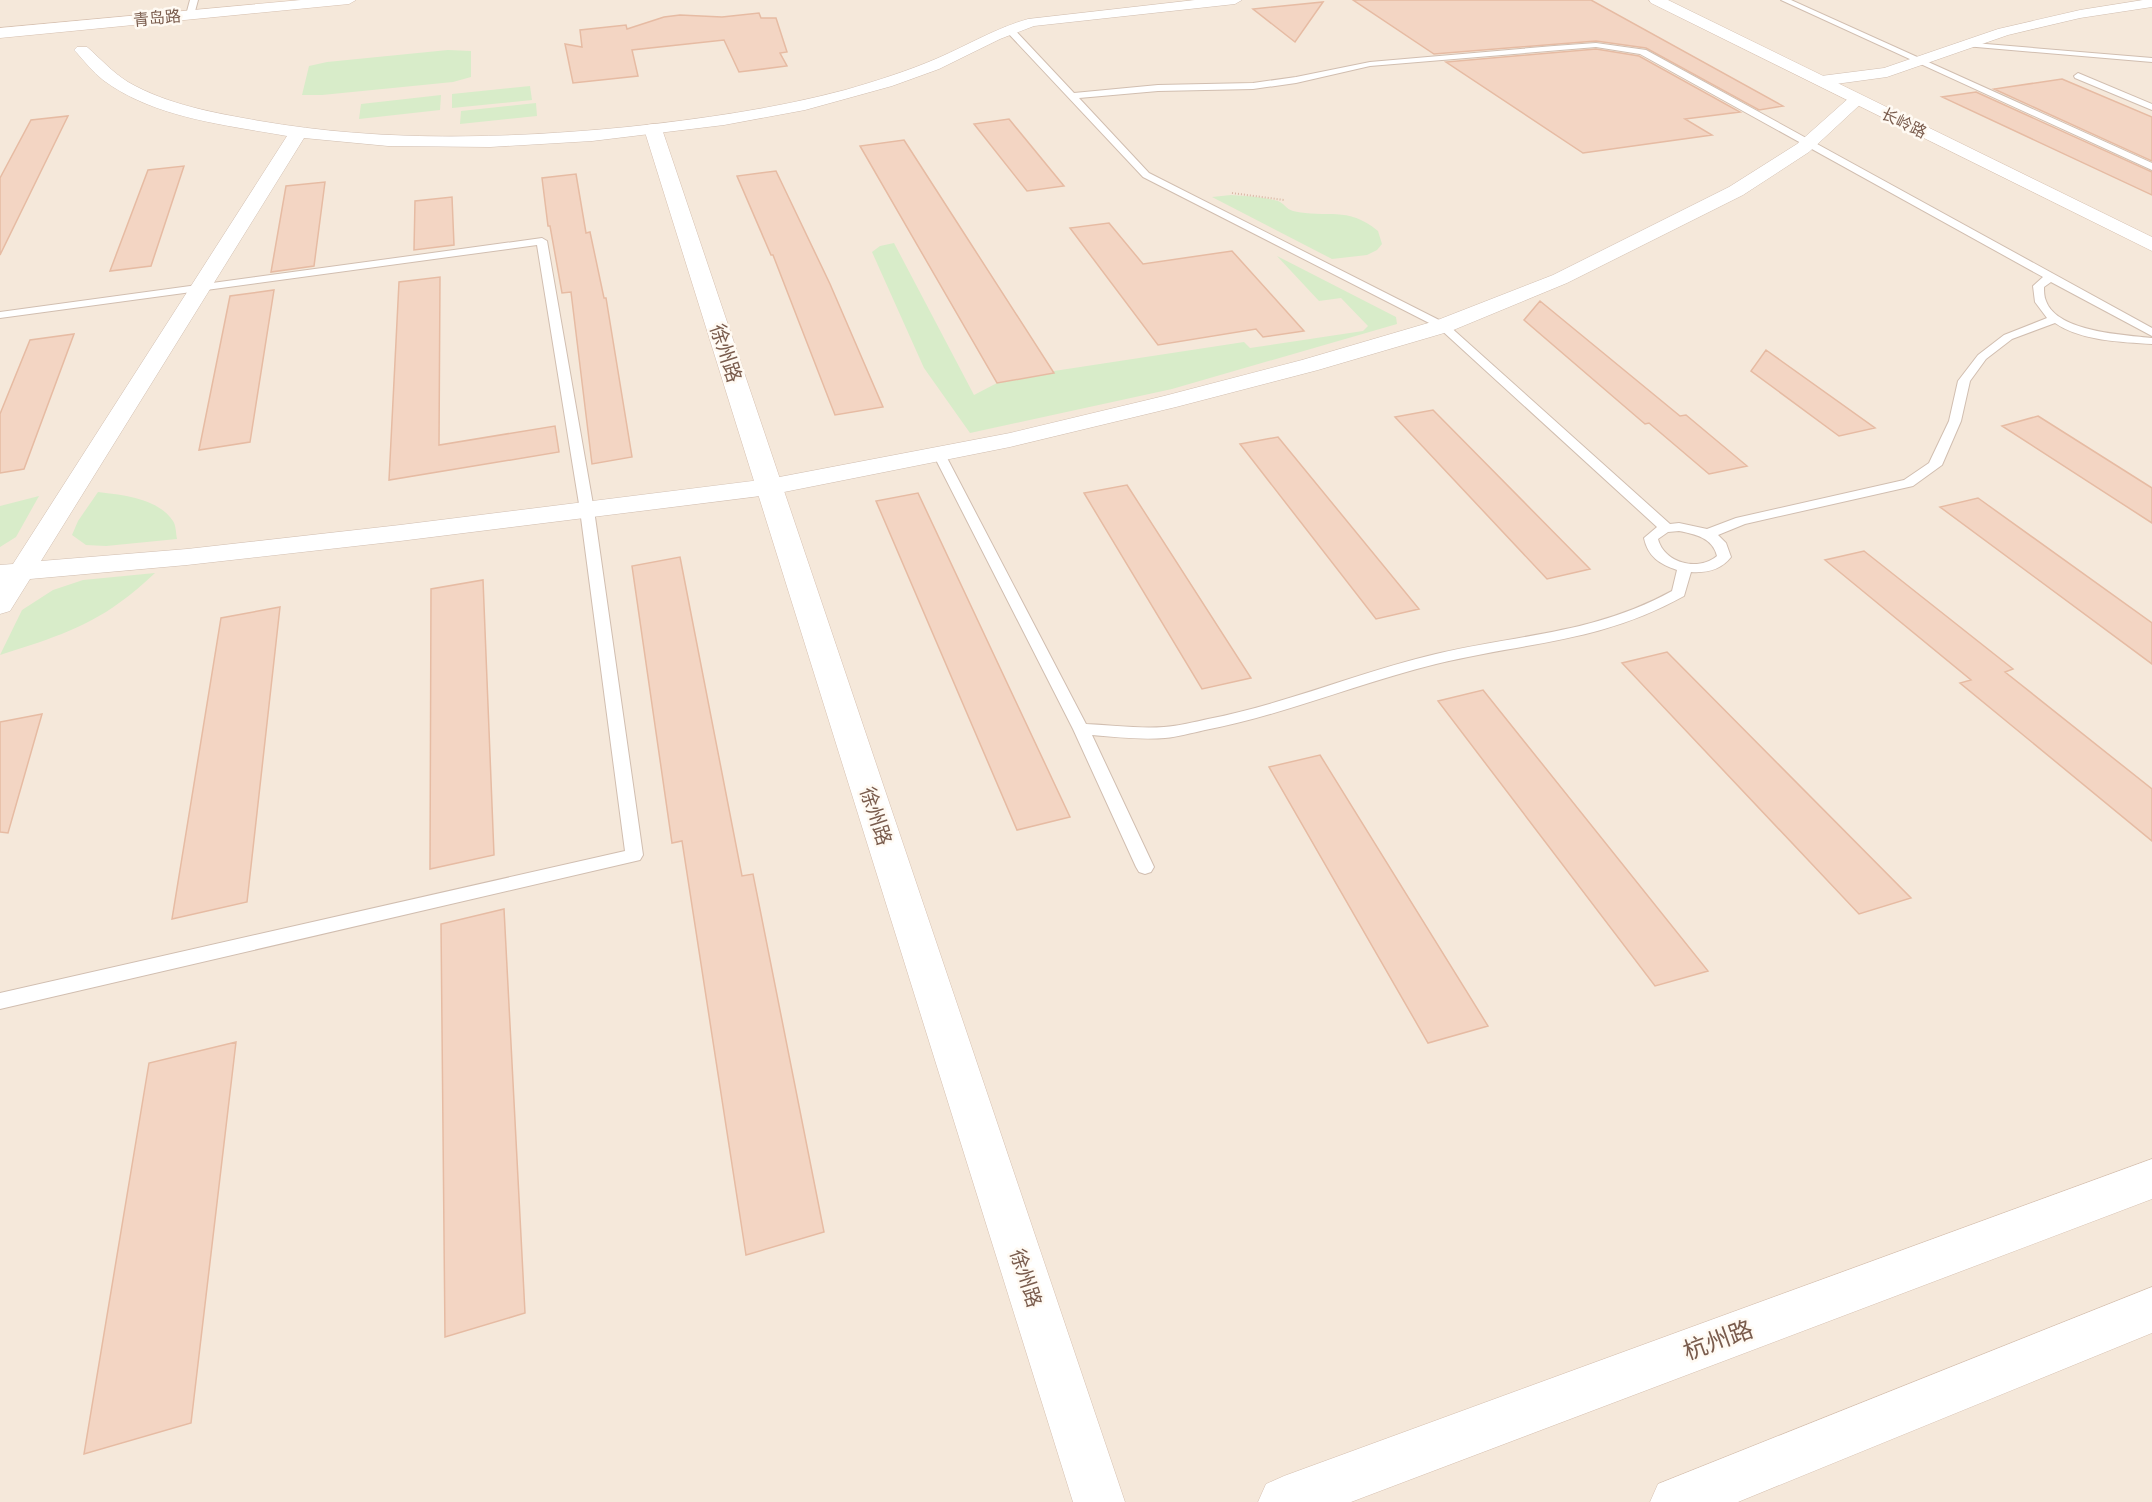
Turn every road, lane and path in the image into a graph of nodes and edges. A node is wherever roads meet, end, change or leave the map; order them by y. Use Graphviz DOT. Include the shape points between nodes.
graph roads {
  1 [pos="349,0"];
  2 [pos="1235,0"];
  3 [pos="1656,0"];
  4 [pos="1785,0"];
  5 [pos="2152,3"];
  6 [pos="192,7"];
  7 [pos="1009,29"];
  8 [pos="0,33"];
  9 [pos="1965,44"];
  10 [pos="82,50"];
  11 [pos="2152,60"];
  12 [pos="1917,61"];
  13 [pos="2078,76"];
  14 [pos="1821,81"];
  15 [pos="1072,96"];
  16 [pos="1857,100"];
  17 [pos="2152,107"];
  18 [pos="653,129"];
  19 [pos="298,133"];
  20 [pos="1808,142"];
  21 [pos="2152,167"];
  22 [pos="2152,245"];
  23 [pos="2051,277"];
  24 [pos="200,288"];
  25 [pos="0,315"];
  26 [pos="2052,320"];
  27 [pos="1443,326"];
  28 [pos="2152,333"];
  29 [pos="2152,341"];
  30 [pos="939,454"];
  31 [pos="769,486"];
  32 [pos="587,510"];
  33 [pos="1666,528"];
  34 [pos="1707,534"];
  35 [pos="1685,567"];
  36 [pos="11,572"];
  37 [pos="0,605"];
  38 [pos="1081,729"];
  39 [pos="1145,867"];
  40 [pos="0,1001"];
  41 [pos="2152,1179"];
  42 [pos="2152,1310"];
  43 [pos="1099,1502"];
  44 [pos="1284,1502"];
  45 [pos="1676,1502"];
  1 -- 6 [label="street, 青岛路"];
  2 -- 7 [label="street" via="1033,22"];
  3 -- 14 [label="street, 长岭路"];
  4 -- 12 [label="lane"];
  5 -- 9 [label="street" via="2080,14"];
  6 -- 8 [label="street, 青岛路"];
  7 -- 15 [label="lane"];
  7 -- 18 [label="street" via="930,67 877,85 804,105"];
  9 -- 11 [label="lane"];
  9 -- 12 [label="street"];
  10 -- 19 [label="street" via="111,78 152,99 204,116"];
  12 -- 14 [label="street" via="1887,72"];
  12 -- 21 [label="lane"];
  13 -- 17 [label="lane"];
  14 -- 16 [label="street, 长岭路"];
  15 -- 20 [label="lane" via="1158,88 1253,86 1370,64 1620,46 1643,52"];
  15 -- 27 [label="lane" via="1146,175"];
  16 -- 20 [label="street"];
  16 -- 22 [label="street, 长岭路"];
  18 -- 19 [label="street" via="521,141 436,142"];
  18 -- 31 [label="street, 徐州路"];
  19 -- 24 [label="street"];
  20 -- 23 [label="lane"];
  20 -- 27 [label="street" via="1736,191 1650,236 1560,279"];
  23 -- 26 [label="lane" via="2038,286 2037,298 2040,308"];
  23 -- 28 [label="lane"];
  24 -- 25 [label="lane"];
  24 -- 32 [label="lane" via="542,242"];
  24 -- 36 [label="street"];
  26 -- 29 [label="lane" via="2120,339"];
  26 -- 34 [label="lane" via="2008,337 1982,357 1964,381 1955,421 1935,465 1908,483 1741,521"];
  27 -- 30 [label="street" via="1168,402"];
  27 -- 33 [label="lane"];
  30 -- 31 [label="street"];
  30 -- 38 [label="lane"];
  31 -- 32 [label="street"];
  31 -- 43 [label="street, 徐州路"];
  32 -- 36 [label="street" via="199,556"];
  32 -- 40 [label="lane" via="634,855"];
  33 -- 34 [label="lane" via="1694,529"];
  33 -- 35 [label="lane" via="1656,532 1651,546 1667,561"];
  34 -- 35 [label="lane" via="1724,549 1724,557 1709,568"];
  35 -- 38 [label="lane" via="1679,593 1657,607 1614,623 1439,658 1272,711 1217,723 1159,733"];
  36 -- 37 [label="street"];
  38 -- 39 [label="lane"];
  41 -- 44 [label="street, 杭州路"];
  42 -- 45 [label="street"];
}
